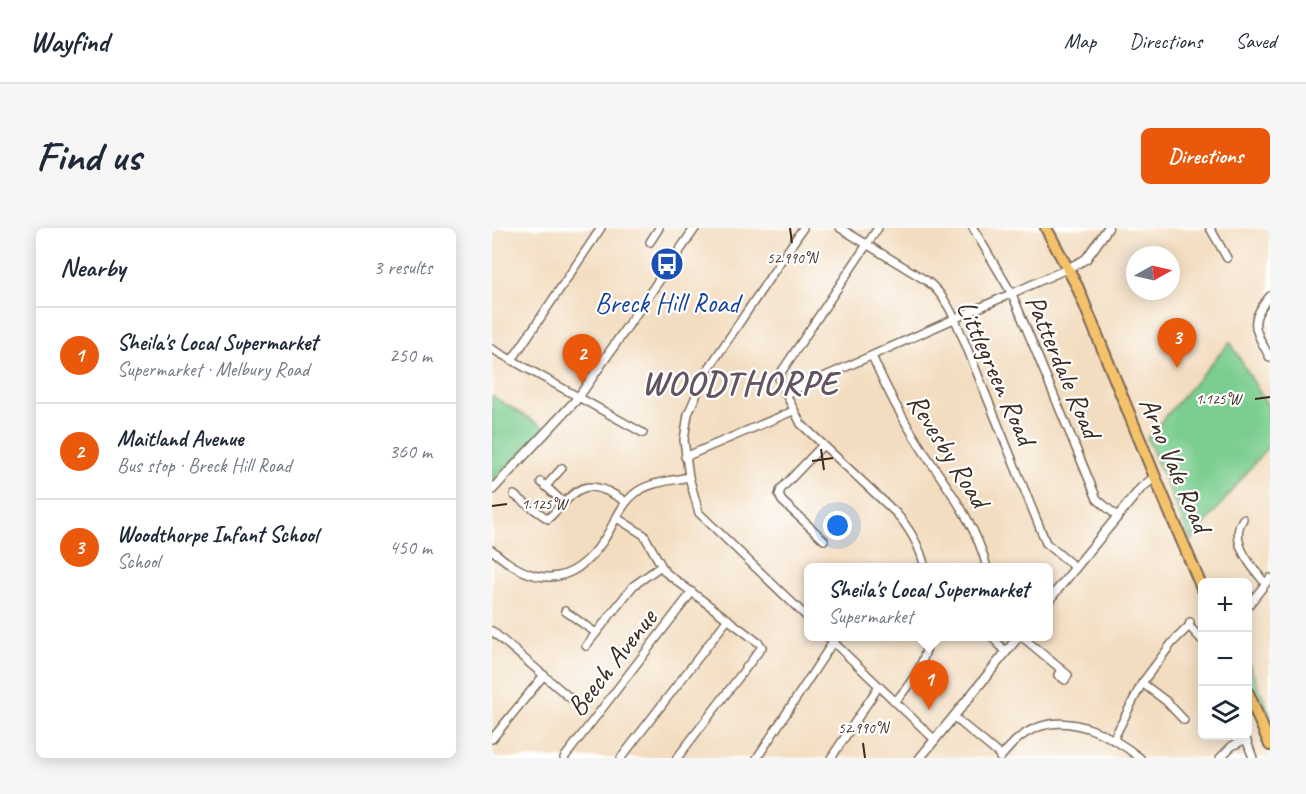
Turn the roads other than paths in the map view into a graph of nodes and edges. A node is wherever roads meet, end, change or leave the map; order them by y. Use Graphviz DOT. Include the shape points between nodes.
graph roads {
  1 [pos="601,228"];
  2 [pos="659,228"];
  3 [pos="694,228"];
  4 [pos="803,228"];
  5 [pos="840,228"];
  6 [pos="878,228"];
  7 [pos="972,228"];
  8 [pos="1046,228"];
  9 [pos="1108,228"];
  10 [pos="1210,228"];
  11 [pos="650,242"];
  12 [pos="867,244"];
  13 [pos="1227,258"];
  14 [pos="1069,268"];
  15 [pos="1012,294"];
  16 [pos="1270,296"];
  17 [pos="955,320"];
  18 [pos="492,349"];
  19 [pos="872,356"];
  20 [pos="1270,358"];
  21 [pos="512,360"];
  22 [pos="785,394"];
  23 [pos="578,398"];
  24 [pos="791,407"];
  25 [pos="643,433"];
  26 [pos="823,445"];
  27 [pos="685,457"];
  28 [pos="562,468"];
  29 [pos="689,477"];
  30 [pos="1155,477"];
  31 [pos="492,490"];
  32 [pos="514,495"];
  33 [pos="626,502"];
  34 [pos="564,503"];
  35 [pos="1234,514"];
  36 [pos="1118,517"];
  37 [pos="617,518"];
  38 [pos="824,540"];
  39 [pos="492,550"];
  40 [pos="924,563"];
  41 [pos="986,563"];
  42 [pos="661,566"];
  43 [pos="1076,568"];
  44 [pos="1199,578"];
  45 [pos="1268,580"];
  46 [pos="692,592"];
  47 [pos="1053,595"];
  48 [pos="1252,601"];
  49 [pos="566,611"];
  50 [pos="804,614"];
  51 [pos="728,619"];
  52 [pos="492,631"];
  53 [pos="596,633"];
  54 [pos="1198,634"];
  55 [pos="928,641"];
  56 [pos="996,641"];
  57 [pos="1016,641"];
  58 [pos="1026,641"];
  59 [pos="833,642"];
  60 [pos="586,646"];
  61 [pos="1006,652"];
  62 [pos="1061,669"];
  63 [pos="544,675"];
  64 [pos="1142,682"];
  65 [pos="879,686"];
  66 [pos="570,698"];
  67 [pos="895,702"];
  68 [pos="1252,702"];
  69 [pos="954,717"];
  70 [pos="1181,720"];
  71 [pos="492,739"];
  72 [pos="935,740"];
  73 [pos="1113,740"];
  74 [pos="1241,740"];
  75 [pos="1246,740"];
  76 [pos="1270,745"];
  77 [pos="1000,757"];
  78 [pos="564,758"];
  79 [pos="621,758"];
  80 [pos="677,758"];
  81 [pos="757,758"];
  82 [pos="831,758"];
  83 [pos="920,758"];
  84 [pos="1140,758"];
  85 [pos="1220,758"];
  86 [pos="1253,758"];
  1 -- 21 [label="street"];
  2 -- 11 [label="street"];
  3 -- 23 [label="street"];
  4 -- 27 [label="street" via="707,370 686,420"];
  5 -- 12 [label="street, Littlegreen Road"];
  6 -- 12 [label="street"];
  7 -- 15 [label="street, Patterdale Road"];
  8 -- 14 [label="main road, Arno Vale Road"];
  9 -- 14 [label="street" via="1086,260"];
  10 -- 13 [label="street"];
  12 -- 17 [label="street, Littlegreen Road" via="934,286"];
  12 -- 22 [label="street" via="780,376"];
  14 -- 15 [label="street"];
  14 -- 30 [label="main road, Arno Vale Road"];
  15 -- 17 [label="street"];
  15 -- 36 [label="street, Patterdale Road" via="1097,499"];
  16 -- 20 [label="street" via="1255,320"];
  17 -- 19 [label="street"];
  17 -- 43 [label="street, Littlegreen Road" via="1046,543"];
  18 -- 21 [label="street"];
  19 -- 22 [label="street"];
  19 -- 41 [label="street, Revesby Road" via="896,407 971,525"];
  21 -- 23 [label="street"];
  22 -- 24 [label="street"];
  23 -- 25 [label="street"];
  23 -- 31 [label="street"];
  24 -- 26 [label="street" via="799,423"];
  24 -- 27 [label="street"];
  26 -- 38 [label="street" via="779,495"];
  26 -- 40 [label="street" via="903,521"];
  27 -- 29 [label="street"];
  28 -- 34 [label="street" via="544,484"];
  29 -- 33 [label="street" via="644,488"];
  29 -- 50 [label="street" via="703,518"];
  30 -- 36 [label="street"];
  30 -- 44 [label="main road, Arno Vale Road"];
  32 -- 34 [label="street" via="546,524"];
  33 -- 34 [label="street" via="601,487 591,486 574,493"];
  33 -- 37 [label="street"];
  35 -- 45 [label="street" via="1241,521 1239,537 1244,555"];
  36 -- 43 [label="street"];
  37 -- 39 [label="street" via="589,560 561,577 524,572"];
  37 -- 42 [label="street" via="645,535"];
  42 -- 46 [label="street"];
  42 -- 53 [label="street" via="633,586"];
  43 -- 47 [label="street"];
  45 -- 48 [label="street"];
  46 -- 51 [label="street"];
  46 -- 78 [label="street, Beech Avenue"];
  49 -- 53 [label="street"];
  51 -- 79 [label="street"];
  51 -- 80 [label="street" via="762,647"];
  52 -- 63 [label="street"];
  53 -- 60 [label="street"];
  54 -- 64 [label="street" via="1189,624"];
  55 -- 67 [label="street" via="920,670"];
  56 -- 61 [label="street"];
  57 -- 61 [label="street"];
  58 -- 62 [label="street"];
  59 -- 65 [label="street"];
  59 -- 81 [label="street"];
  61 -- 69 [label="street"];
  63 -- 66 [label="street"];
  63 -- 71 [label="street"];
  64 -- 70 [label="street" via="1166,701"];
  64 -- 73 [label="street"];
  65 -- 67 [label="street"];
  65 -- 82 [label="street"];
  67 -- 72 [label="street"];
  68 -- 76 [label="main road"];
  69 -- 72 [label="street"];
  69 -- 77 [label="street"];
  72 -- 83 [label="street"];
  73 -- 77 [label="street" via="1085,728 1053,723 1025,733"];
  73 -- 84 [label="street"];
  74 -- 85 [label="street"];
  75 -- 86 [label="street"];
}
